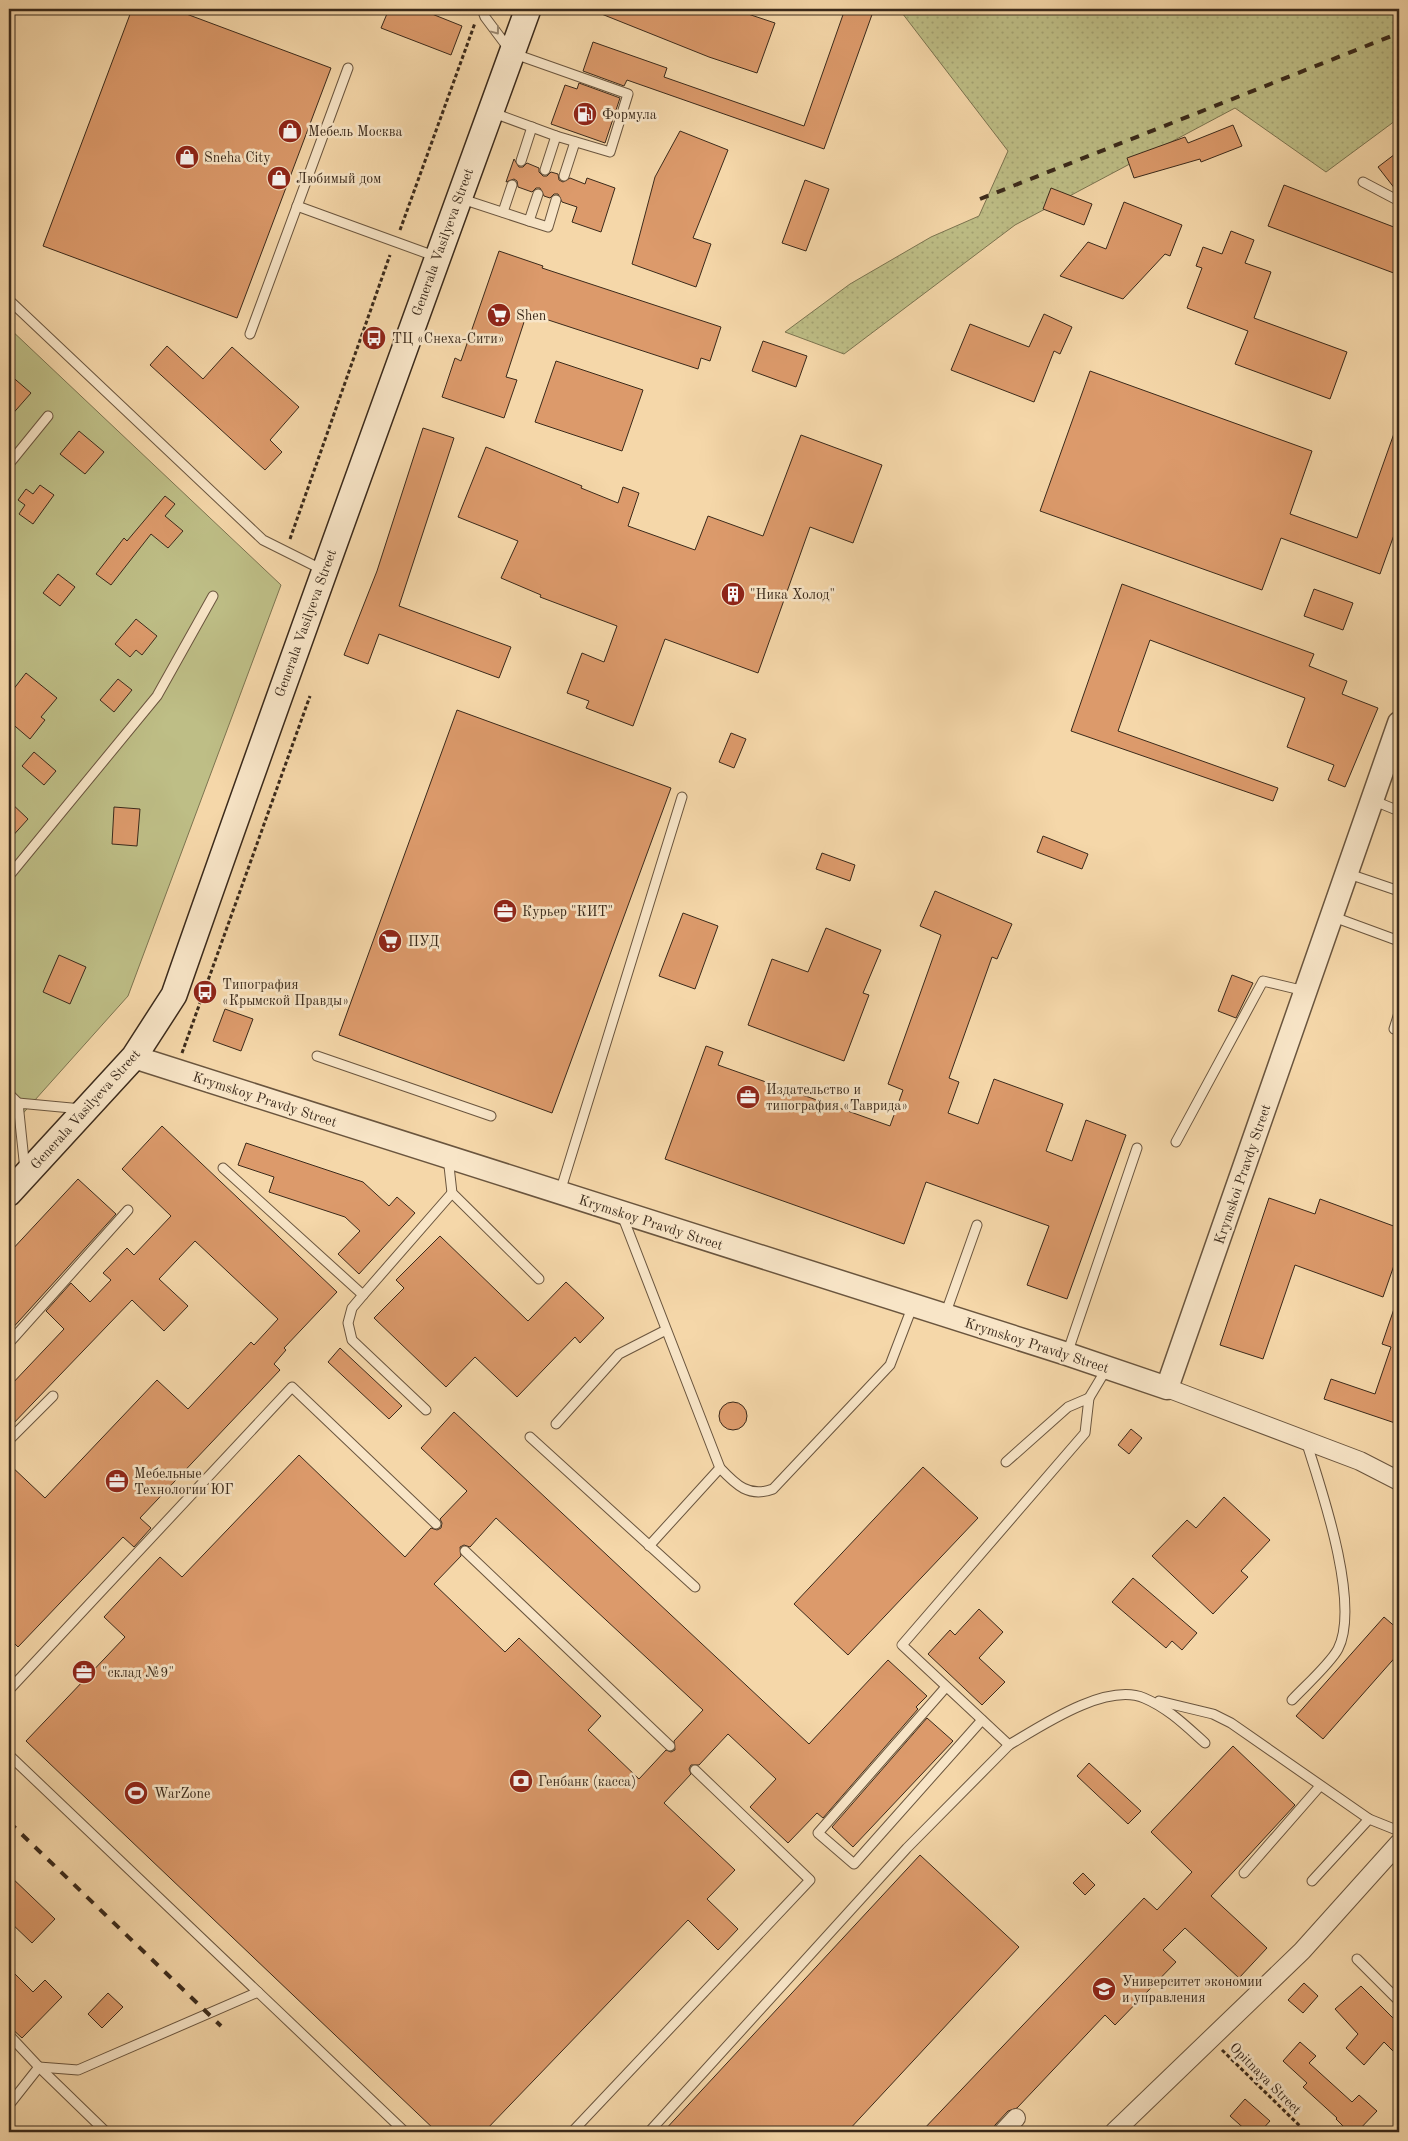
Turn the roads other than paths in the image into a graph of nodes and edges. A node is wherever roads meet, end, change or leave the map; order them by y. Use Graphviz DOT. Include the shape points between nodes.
graph roads {
  1 [pos="482,9"];
  2 [pos="528,9"];
  3 [pos="512,53"];
  4 [pos="348,68"];
  5 [pos="490,111"];
  6 [pos="532,127"];
  7 [pos="556,136"];
  8 [pos="575,142"];
  9 [pos="521,161"];
  10 [pos="545,170"];
  11 [pos="564,176"];
  12 [pos="1363,182"];
  13 [pos="512,185"];
  14 [pos="538,194"];
  15 [pos="459,198"];
  16 [pos="556,200"];
  17 [pos="1399,202"];
  18 [pos="297,206"];
  19 [pos="502,212"];
  20 [pos="530,221"];
  21 [pos="437,257"];
  22 [pos="9,300"];
  23 [pos="250,334"];
  24 [pos="48,416"];
  25 [pos="9,464"];
  26 [pos="323,570"];
  27 [pos="213,596"];
  28 [pos="1399,723"];
  29 [pos="682,797"];
  30 [pos="1372,800"];
  31 [pos="1399,811"];
  32 [pos="1346,873"];
  33 [pos="9,876"];
  34 [pos="1399,891"];
  35 [pos="1331,916"];
  36 [pos="1399,941"];
  37 [pos="1305,990"];
  38 [pos="1399,1013"];
  39 [pos="1399,1030"];
  40 [pos="317,1056"];
  41 [pos="134,1057"];
  42 [pos="9,1094"];
  43 [pos="18,1103"];
  44 [pos="82,1109"];
  45 [pos="491,1116"];
  46 [pos="1176,1142"];
  47 [pos="1137,1148"];
  48 [pos="448,1157"];
  49 [pos="223,1168"];
  50 [pos="17,1184"];
  51 [pos="452,1193"];
  52 [pos="560,1193"];
  53 [pos="128,1210"];
  54 [pos="621,1212"];
  55 [pos="977,1226"];
  56 [pos="539,1278"];
  57 [pos="364,1295"];
  58 [pos="913,1305"];
  59 [pos="945,1315"];
  60 [pos="666,1330"];
  61 [pos="9,1343"];
  62 [pos="1067,1354"];
  63 [pos="1107,1368"];
  64 [pos="1167,1388"];
  65 [pos="53,1396"];
  66 [pos="1089,1398"];
  67 [pos="426,1410"];
  68 [pos="556,1424"];
  69 [pos="530,1437"];
  70 [pos="9,1440"];
  71 [pos="1306,1440"];
  72 [pos="1006,1462"];
  73 [pos="720,1468"];
  74 [pos="1399,1481"];
  75 [pos="436,1524"];
  76 [pos="649,1546"];
  77 [pos="465,1552"];
  78 [pos="695,1587"];
  79 [pos="946,1687"];
  80 [pos="9,1690"];
  81 [pos="1142,1696"];
  82 [pos="1292,1700"];
  83 [pos="982,1720"];
  84 [pos="1205,1744"];
  85 [pos="1009,1745"];
  86 [pos="670,1746"];
  87 [pos="9,1755"];
  88 [pos="695,1770"];
  89 [pos="1320,1786"];
  90 [pos="1368,1819"];
  91 [pos="1399,1831"];
  92 [pos="1399,1843"];
  93 [pos="1244,1873"];
  94 [pos="1312,1881"];
  95 [pos="1358,1959"];
  96 [pos="258,1992"];
  97 [pos="1399,2001"];
  98 [pos="9,2035"];
  99 [pos="40,2067"];
  100 [pos="9,2105"];
  101 [pos="1016,2118"];
  102 [pos="106,2132"];
  103 [pos="405,2132"];
  104 [pos="574,2132"];
  105 [pos="649,2132"];
  106 [pos="1003,2132"];
  107 [pos="1114,2132"];
  1 -- 3 [label="lane, one-way"];
  2 -- 3 [label="main road, Generala Vasilyeva Street"];
  3 -- 5 [label="main road, Generala Vasilyeva Street"];
  3 -- 8 [label="lane" via="628,94 610,152"];
  4 -- 18 [label="lane"];
  5 -- 6 [label="lane"];
  5 -- 15 [label="main road, Generala Vasilyeva Street"];
  6 -- 7 [label="lane"];
  6 -- 9 [label="lane"];
  7 -- 8 [label="lane"];
  7 -- 10 [label="lane"];
  8 -- 11 [label="lane"];
  12 -- 17 [label="lane"];
  13 -- 19 [label="lane"];
  14 -- 20 [label="lane"];
  15 -- 19 [label="lane"];
  15 -- 21 [label="main road, Generala Vasilyeva Street"];
  16 -- 20 [label="lane" via="548,227"];
  18 -- 21 [label="lane"];
  18 -- 23 [label="lane"];
  19 -- 20 [label="lane"];
  21 -- 26 [label="main road, Generala Vasilyeva Street"];
  22 -- 26 [label="lane" via="263,540"];
  24 -- 25 [label="lane"];
  26 -- 41 [label="main road, Generala Vasilyeva Street" via="174,995"];
  27 -- 33 [label="lane" via="157,696"];
  28 -- 30 [label="street, Krymskoi Pravdy Street"];
  29 -- 52 [label="lane"];
  30 -- 31 [label="lane"];
  30 -- 32 [label="street, Krymskoi Pravdy Street"];
  32 -- 34 [label="lane"];
  32 -- 35 [label="street, Krymskoi Pravdy Street"];
  35 -- 36 [label="lane"];
  35 -- 37 [label="street, Krymskoi Pravdy Street"];
  37 -- 46 [label="lane" via="1263,981"];
  37 -- 64 [label="street, Krymskoi Pravdy Street"];
  38 -- 39 [label="lane" via="1394,1029"];
  40 -- 45 [label="lane"];
  41 -- 48 [label="street, Krymskoy Pravdy Street"];
  41 -- 50 [label="main road, Generala Vasilyeva Street"];
  42 -- 43 [label="lane"];
  43 -- 44 [label="lane"];
  43 -- 50 [label="lane"];
  47 -- 62 [label="lane"];
  48 -- 51 [label="lane"];
  48 -- 52 [label="street, Krymskoy Pravdy Street"];
  49 -- 57 [label="lane"];
  51 -- 56 [label="lane"];
  51 -- 57 [label="lane"];
  52 -- 54 [label="street, Krymskoy Pravdy Street"];
  53 -- 61 [label="lane"];
  54 -- 58 [label="street, Krymskoy Pravdy Street"];
  54 -- 60 [label="lane"];
  55 -- 59 [label="lane"];
  57 -- 67 [label="lane" via="352,1308 348,1323 352,1340"];
  58 -- 59 [label="street, Krymskoy Pravdy Street"];
  58 -- 73 [label="lane" via="890,1365 773,1489 760,1494 749,1491 731,1480"];
  59 -- 62 [label="street, Krymskoy Pravdy Street"];
  60 -- 68 [label="lane" via="619,1354"];
  60 -- 73 [label="lane"];
  62 -- 63 [label="street, Krymskoy Pravdy Street"];
  63 -- 64 [label="street, Krymskoy Pravdy Street"];
  63 -- 66 [label="lane"];
  64 -- 71 [label="street"];
  65 -- 70 [label="lane"];
  66 -- 72 [label="lane" via="1068,1407"];
  66 -- 79 [label="lane" via="1085,1433 902,1645"];
  69 -- 76 [label="lane"];
  71 -- 74 [label="street" via="1360,1461"];
  71 -- 82 [label="lane" via="1327,1506 1346,1610 1343,1636 1337,1651"];
  73 -- 76 [label="lane"];
  75 -- 80 [label="lane" via="292,1387"];
  76 -- 78 [label="lane"];
  77 -- 86 [label="lane"];
  79 -- 83 [label="lane"];
  79 -- 83 [label="lane" via="818,1833 854,1864"];
  81 -- 84 [label="lane" via="1167,1709"];
  81 -- 85 [label="lane" via="1115,1695 1070,1709"];
  81 -- 89 [label="lane" via="1213,1714 1231,1723"];
  83 -- 85 [label="lane"];
  85 -- 105 [label="lane" via="907,1848"];
  87 -- 96 [label="lane"];
  88 -- 104 [label="lane" via="810,1880"];
  89 -- 90 [label="lane"];
  89 -- 93 [label="lane"];
  90 -- 91 [label="lane"];
  90 -- 94 [label="lane"];
  92 -- 107 [label="street" via="1302,1951"];
  95 -- 97 [label="lane"];
  96 -- 99 [label="lane" via="78,2070"];
  96 -- 103 [label="lane"];
  98 -- 99 [label="lane"];
  99 -- 100 [label="lane"];
  99 -- 102 [label="lane"];
  101 -- 106 [label="street"];
}
